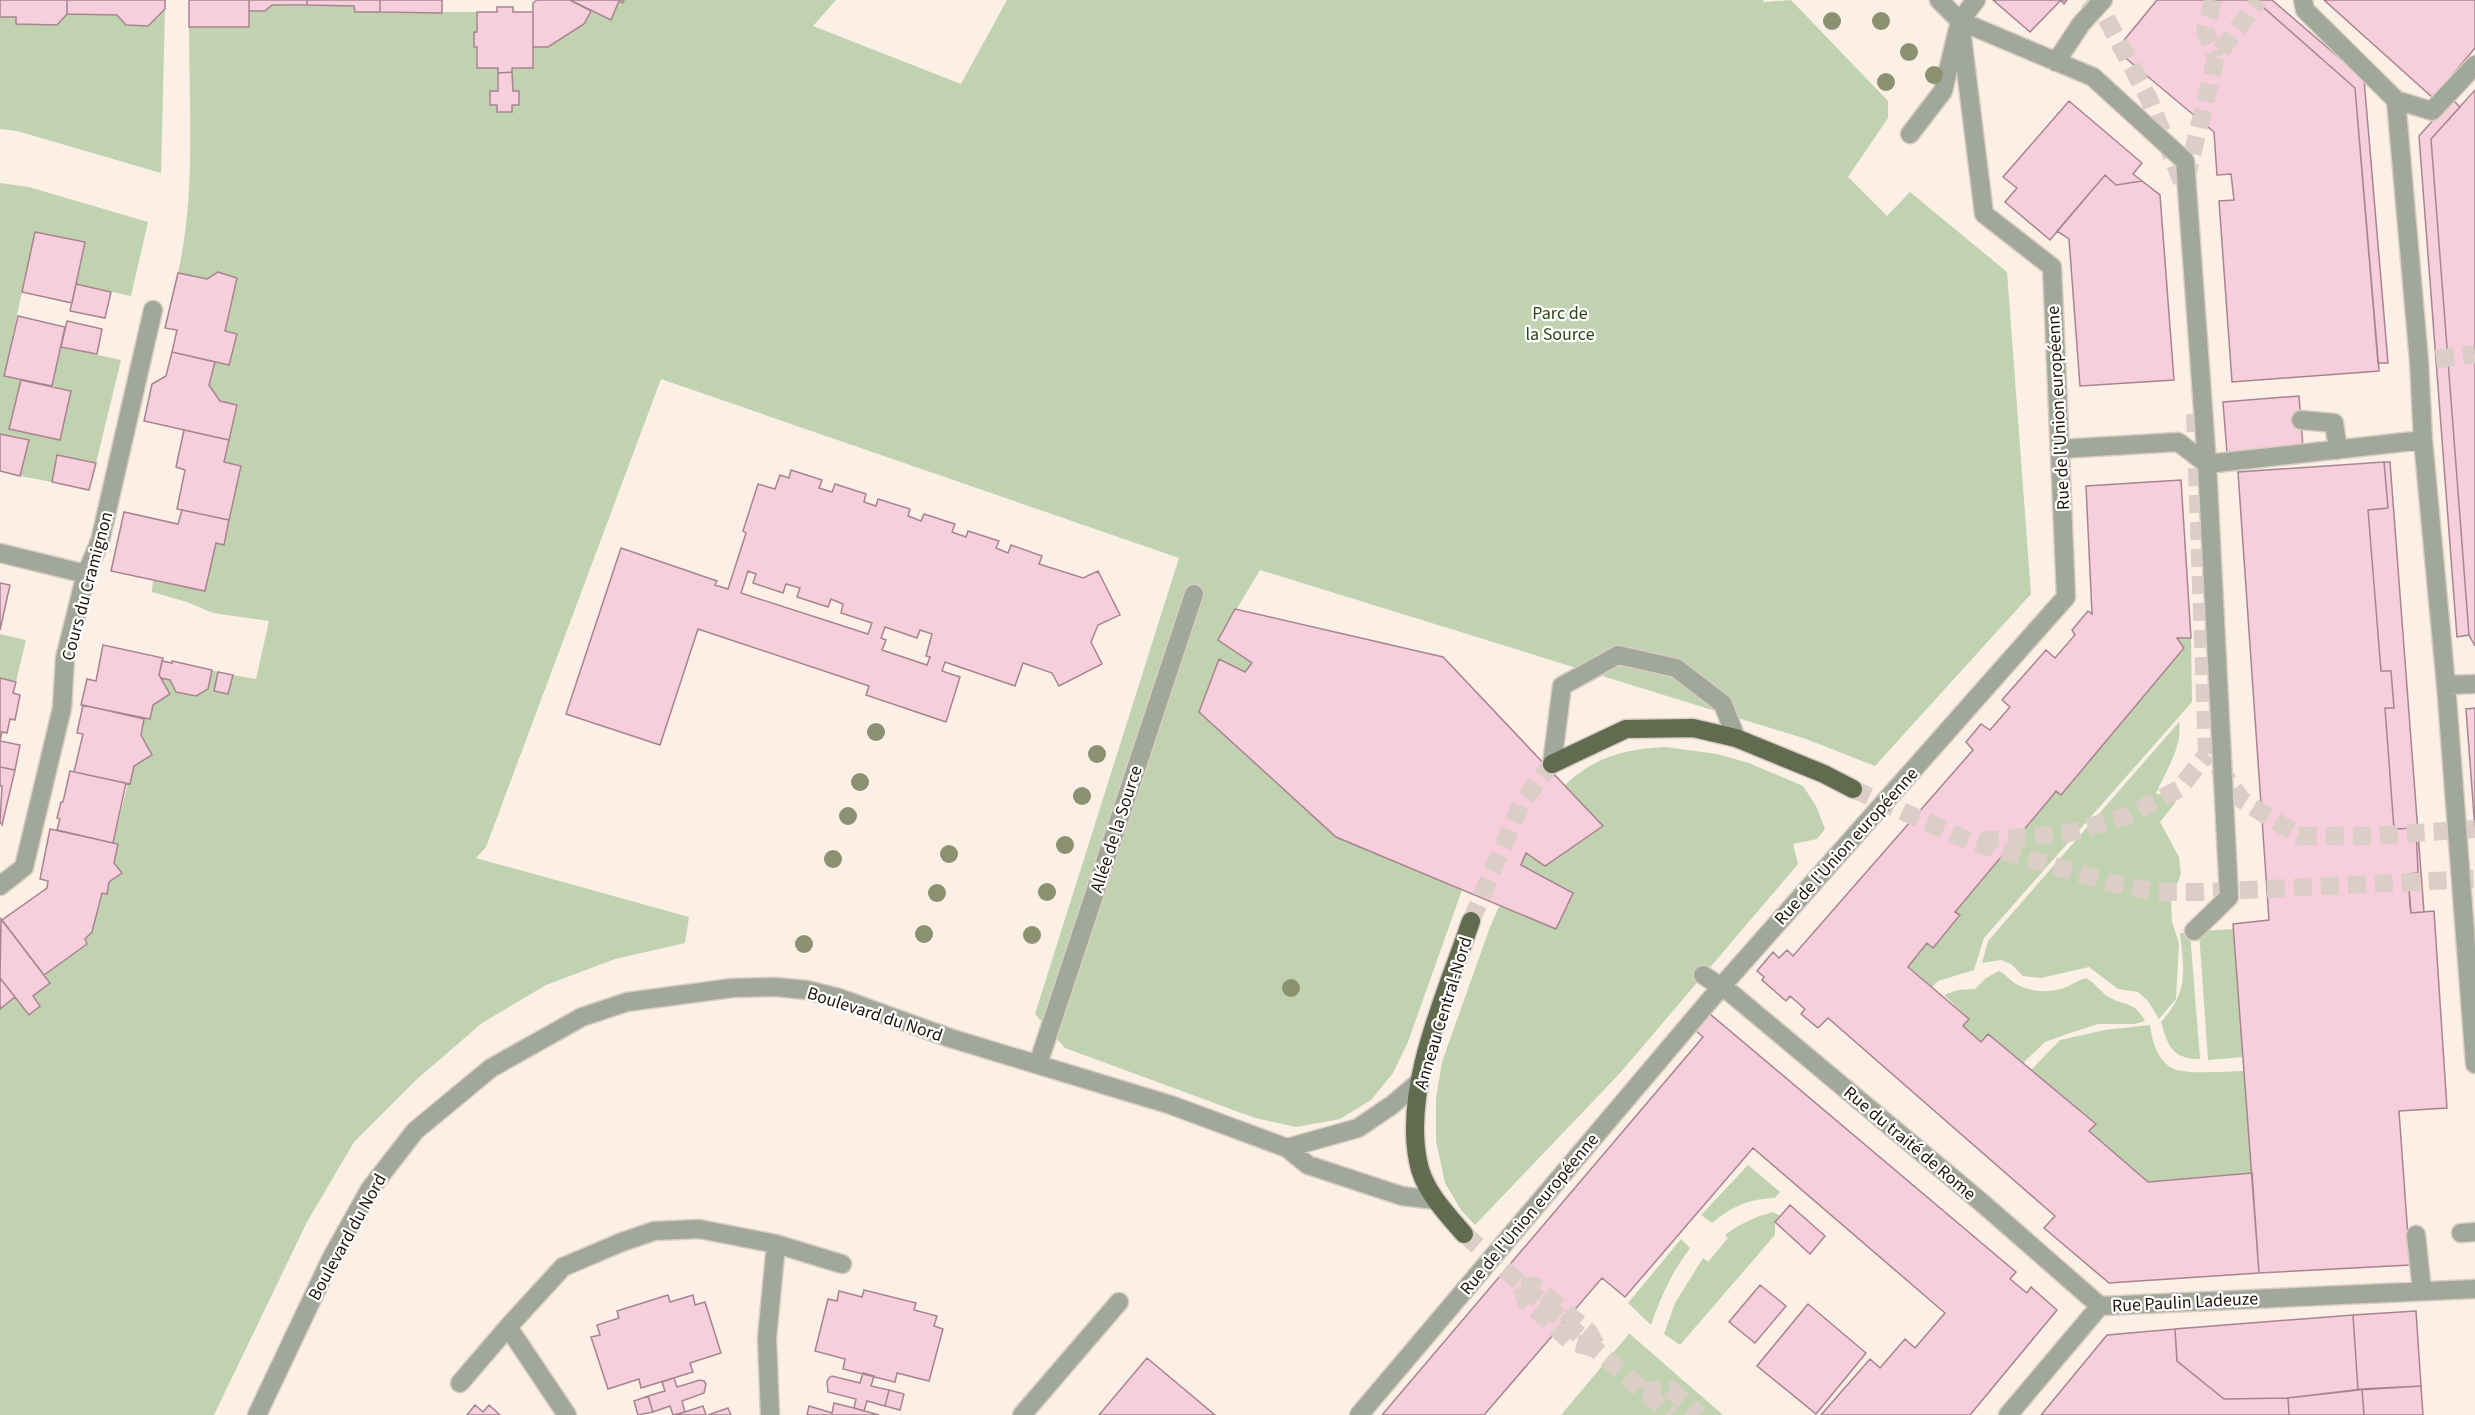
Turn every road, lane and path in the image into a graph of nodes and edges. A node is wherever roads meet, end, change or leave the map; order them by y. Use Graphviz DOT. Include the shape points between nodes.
graph roads {
  1 [pos="1939,0"];
  2 [pos="1976,0"];
  3 [pos="2103,0"];
  4 [pos="2303,0"];
  5 [pos="1960,21"];
  6 [pos="2056,62"];
  7 [pos="2475,65"];
  8 [pos="2396,100"];
  9 [pos="1910,134"];
  10 [pos="153,310"];
  11 [pos="2301,420"];
  12 [pos="2423,440"];
  13 [pos="2060,449"];
  14 [pos="2338,450"];
  15 [pos="2207,464"];
  16 [pos="0,553"];
  17 [pos="86,574"];
  18 [pos="1194,594"];
  19 [pos="2475,684"];
  20 [pos="2446,685"];
  21 [pos="1736,738"];
  22 [pos="1552,764"];
  23 [pos="1853,789"];
  24 [pos="0,886"];
  25 [pos="1471,921"];
  26 [pos="2194,931"];
  27 [pos="1703,975"];
  28 [pos="1726,990"];
  29 [pos="1038,1064"];
  30 [pos="2475,1064"];
  31 [pos="1419,1082"];
  32 [pos="1287,1148"];
  33 [pos="1435,1200"];
  34 [pos="1464,1234"];
  35 [pos="2416,1236"];
  36 [pos="776,1244"];
  37 [pos="842,1264"];
  38 [pos="2475,1289"];
  39 [pos="2418,1291"];
  40 [pos="1119,1302"];
  41 [pos="2100,1306"];
  42 [pos="508,1327"];
  43 [pos="460,1383"];
  44 [pos="257,1415"];
  45 [pos="567,1415"];
  46 [pos="770,1415"];
  47 [pos="1022,1415"];
  48 [pos="1359,1415"];
  49 [pos="2008,1415"];
  1 -- 5 [label="street"];
  2 -- 5 [label="street"];
  3 -- 6 [label="street" via="2081,24"];
  4 -- 8 [label="street" via="2305,10"];
  5 -- 6 [label="street"];
  5 -- 9 [label="street" via="1943,91"];
  5 -- 13 [label="street, Rue de l'Union européenne" via="1983,214 2052,267"];
  6 -- 15 [label="street" via="2093,77 2185,161"];
  7 -- 8 [label="street" via="2432,111"];
  8 -- 12 [label="street" via="2428,360"];
  10 -- 17 [label="street, Cours du Cramignon" via="100,541"];
  11 -- 14 [label="street" via="2334,423"];
  12 -- 14 [label="street"];
  12 -- 20 [label="street"];
  13 -- 15 [label="street" via="2178,442"];
  13 -- 28 [label="street, Rue de l'Union européenne" via="2066,597"];
  14 -- 15 [label="street"];
  15 -- 26 [label="street" via="2229,897"];
  16 -- 17 [label="street"];
  17 -- 24 [label="street, Cours du Cramignon" via="66,658 62,708 24,867"];
  18 -- 29 [label="street, Allée de la Source"];
  19 -- 20 [label="street"];
  20 -- 30 [label="street"];
  21 -- 22 [label="main road" via="1693,728 1626,729"];
  21 -- 22 [label="street" via="1723,704 1676,668 1618,655 1562,686"];
  21 -- 23 [label="main road"];
  25 -- 31 [label="main road, Anneau Central-Nord"];
  27 -- 28 [label="street, Rue du traité de Rome"];
  28 -- 41 [label="street, Rue du traité de Rome" via="1982,1202"];
  28 -- 48 [label="street, Rue de l'Union européenne"];
  29 -- 32 [label="street, Boulevard du Nord" via="1171,1105"];
  29 -- 44 [label="street, Boulevard du Nord" via="807,990 732,988 672,995 627,1002 582,1017 491,1068 415,1131 370,1189 332,1257"];
  31 -- 32 [label="street" via="1358,1128"];
  31 -- 33 [label="main road, Anneau Central-Nord" via="1415,1123 1418,1163"];
  32 -- 33 [label="street, Boulevard du Nord" via="1308,1165 1402,1196"];
  33 -- 34 [label="main road, Anneau Central-Nord"];
  35 -- 39 [label="street"];
  36 -- 37 [label="street"];
  36 -- 42 [label="street" via="699,1229 654,1231 563,1267"];
  36 -- 46 [label="street" via="767,1338"];
  38 -- 39 [label="street, Rue Paulin Ladeuze"];
  39 -- 41 [label="street, Rue Paulin Ladeuze"];
  40 -- 47 [label="street"];
  41 -- 49 [label="street, Rue Paulin Ladeuze"];
  42 -- 43 [label="street"];
  42 -- 45 [label="street"];
}
